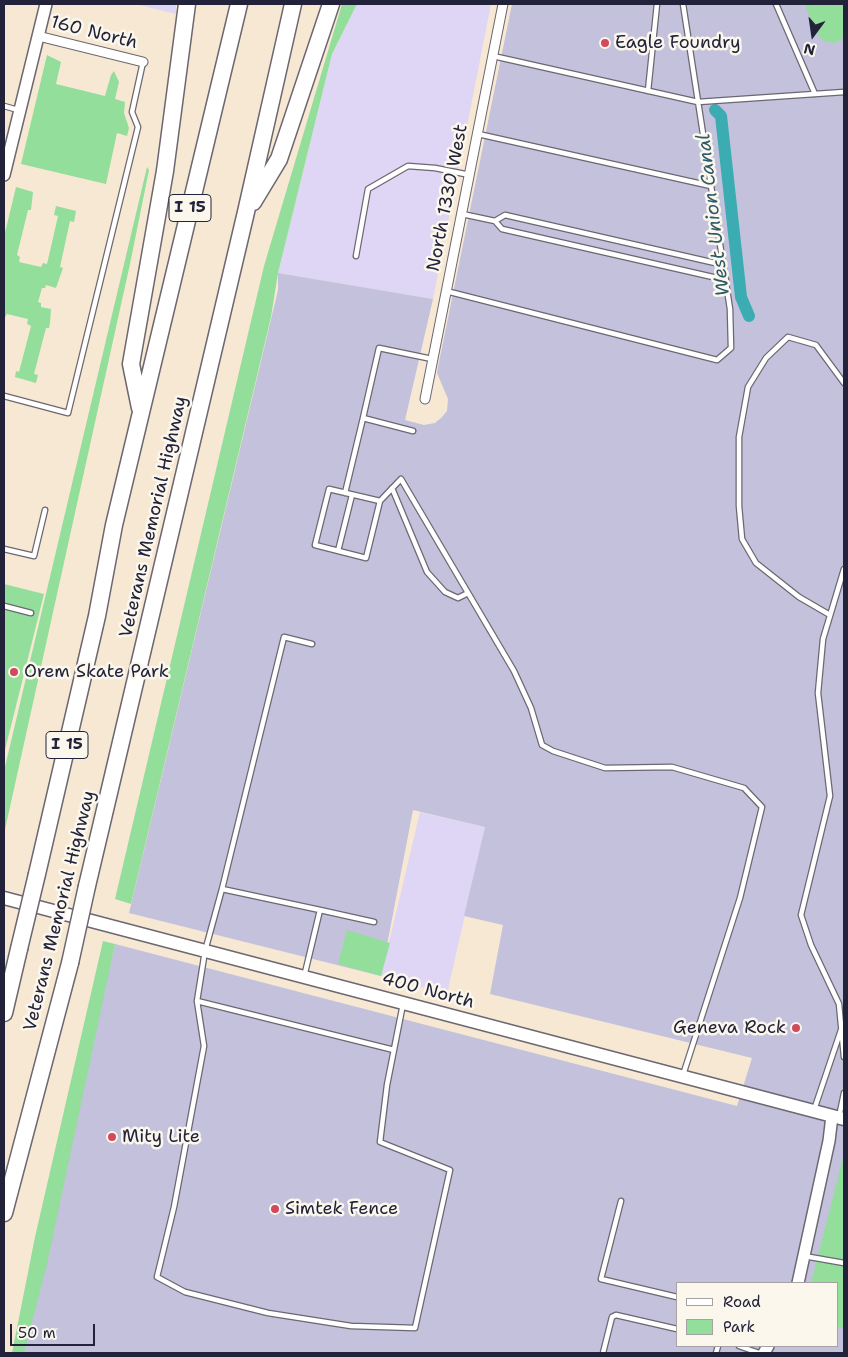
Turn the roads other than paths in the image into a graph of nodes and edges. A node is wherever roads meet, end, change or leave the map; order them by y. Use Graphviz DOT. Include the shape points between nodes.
graph roads {
  1 [pos="46,4"];
  2 [pos="187,4"];
  3 [pos="239,4"];
  4 [pos="293,4"];
  5 [pos="331,4"];
  6 [pos="503,4"];
  7 [pos="657,4"];
  8 [pos="683,4"];
  9 [pos="776,4"];
  10 [pos="38,36"];
  11 [pos="493,56"];
  12 [pos="143,62"];
  13 [pos="648,91"];
  14 [pos="844,92"];
  15 [pos="815,94"];
  16 [pos="698,102"];
  17 [pos="4,106"];
  18 [pos="20,110"];
  19 [pos="478,134"];
  20 [pos="4,175"];
  21 [pos="470,175"];
  22 [pos="711,186"];
  23 [pos="246,212"];
  24 [pos="462,214"];
  25 [pos="495,222"];
  26 [pos="356,256"];
  27 [pos="724,265"];
  28 [pos="726,280"];
  29 [pos="446,291"];
  30 [pos="433,359"];
  31 [pos="844,383"];
  32 [pos="4,396"];
  33 [pos="426,399"];
  34 [pos="140,412"];
  35 [pos="363,418"];
  36 [pos="413,431"];
  37 [pos="392,488"];
  38 [pos="345,493"];
  39 [pos="352,495"];
  40 [pos="380,501"];
  41 [pos="45,510"];
  42 [pos="4,549"];
  43 [pos="338,551"];
  44 [pos="844,569"];
  45 [pos="468,593"];
  46 [pos="4,606"];
  47 [pos="31,613"];
  48 [pos="830,615"];
  49 [pos="312,644"];
  50 [pos="222,889"];
  51 [pos="4,898"];
  52 [pos="320,910"];
  53 [pos="374,922"];
  54 [pos="205,951"];
  55 [pos="304,977"];
  56 [pos="197,1001"];
  57 [pos="403,1003"];
  58 [pos="4,1013"];
  59 [pos="841,1028"];
  60 [pos="394,1050"];
  61 [pos="844,1057"];
  62 [pos="683,1076"];
  63 [pos="844,1094"];
  64 [pos="814,1111"];
  65 [pos="838,1117"];
  66 [pos="621,1201"];
  67 [pos="4,1213"];
  68 [pos="804,1256"];
  69 [pos="844,1263"];
  70 [pos="798,1282"];
  71 [pos="676,1297"];
  72 [pos="676,1329"];
  73 [pos="742,1347"];
  74 [pos="603,1353"];
  75 [pos="759,1353"];
  1 -- 10 [label="street"];
  2 -- 34 [label="highway" via="165,171 131,364"];
  3 -- 34 [label="highway, Veterans Memorial Highway / I 15"];
  4 -- 23 [label="highway, Veterans Memorial Highway"];
  5 -- 23 [label="highway" via="279,159"];
  6 -- 11 [label="street, North 1330 West"];
  7 -- 13 [label="lane"];
  8 -- 16 [label="lane"];
  9 -- 15 [label="lane"];
  10 -- 12 [label="street, 160 North"];
  10 -- 18 [label="street"];
  11 -- 13 [label="lane"];
  11 -- 19 [label="street, North 1330 West"];
  12 -- 32 [label="lane" via="132,112 138,127 68,413"];
  13 -- 16 [label="lane"];
  14 -- 15 [label="lane"];
  15 -- 16 [label="lane"];
  16 -- 22 [label="lane"];
  17 -- 18 [label="lane"];
  18 -- 20 [label="street"];
  19 -- 21 [label="street, North 1330 West"];
  19 -- 22 [label="lane"];
  21 -- 24 [label="street, North 1330 West"];
  21 -- 26 [label="lane" via="408,166 368,189"];
  22 -- 27 [label="lane"];
  23 -- 67 [label="highway, Veterans Memorial Highway, bridge" via="70,963"];
  24 -- 25 [label="lane"];
  24 -- 29 [label="street, North 1330 West"];
  25 -- 27 [label="lane" via="505,215"];
  25 -- 28 [label="lane" via="502,229"];
  27 -- 28 [label="lane"];
  28 -- 29 [label="lane" via="731,348 717,360"];
  29 -- 30 [label="street, North 1330 West"];
  30 -- 33 [label="street, North 1330 West"];
  30 -- 35 [label="lane" via="379,348"];
  31 -- 48 [label="lane" via="816,345 788,337 766,358 748,387 740,437 742,539 756,563 799,597"];
  34 -- 58 [label="highway, Veterans Memorial Highway / I 15, bridge" via="97,616"];
  35 -- 36 [label="lane"];
  35 -- 38 [label="lane"];
  37 -- 40 [label="lane"];
  37 -- 45 [label="lane" via="428,572 445,592 458,598"];
  37 -- 45 [label="lane" via="401,479"];
  38 -- 39 [label="lane"];
  38 -- 43 [label="lane" via="328,489 315,545"];
  39 -- 40 [label="lane"];
  39 -- 43 [label="lane"];
  40 -- 43 [label="lane" via="366,558"];
  41 -- 42 [label="lane" via="34,556"];
  44 -- 48 [label="lane"];
  45 -- 62 [label="lane" via="514,671 542,745 605,768 672,767 744,788 762,806 740,898"];
  46 -- 47 [label="lane"];
  48 -- 59 [label="lane" via="822,639 818,692 830,796 801,915 811,945 839,1004"];
  49 -- 50 [label="lane" via="284,637"];
  50 -- 52 [label="lane"];
  50 -- 54 [label="lane"];
  51 -- 54 [label="main road, 400 North"];
  52 -- 53 [label="lane"];
  52 -- 55 [label="lane"];
  54 -- 55 [label="main road, 400 North"];
  54 -- 56 [label="lane"];
  55 -- 57 [label="main road, 400 North"];
  56 -- 60 [label="lane"];
  56 -- 60 [label="lane" via="204,1046 174,1207 156,1277 185,1292 268,1313 351,1326 414,1328 450,1170 380,1142"];
  57 -- 60 [label="lane"];
  57 -- 62 [label="main road, 400 North"];
  59 -- 61 [label="lane"];
  59 -- 64 [label="lane"];
  62 -- 64 [label="main road, 400 North"];
  63 -- 65 [label="lane"];
  64 -- 65 [label="main road, 400 North"];
  65 -- 68 [label="street" via="829,1142"];
  66 -- 71 [label="lane" via="601,1278"];
  68 -- 69 [label="lane"];
  68 -- 70 [label="street"];
  72 -- 74 [label="lane" via="616,1315 612,1317"];
  73 -- 75 [label="lane"];
}
